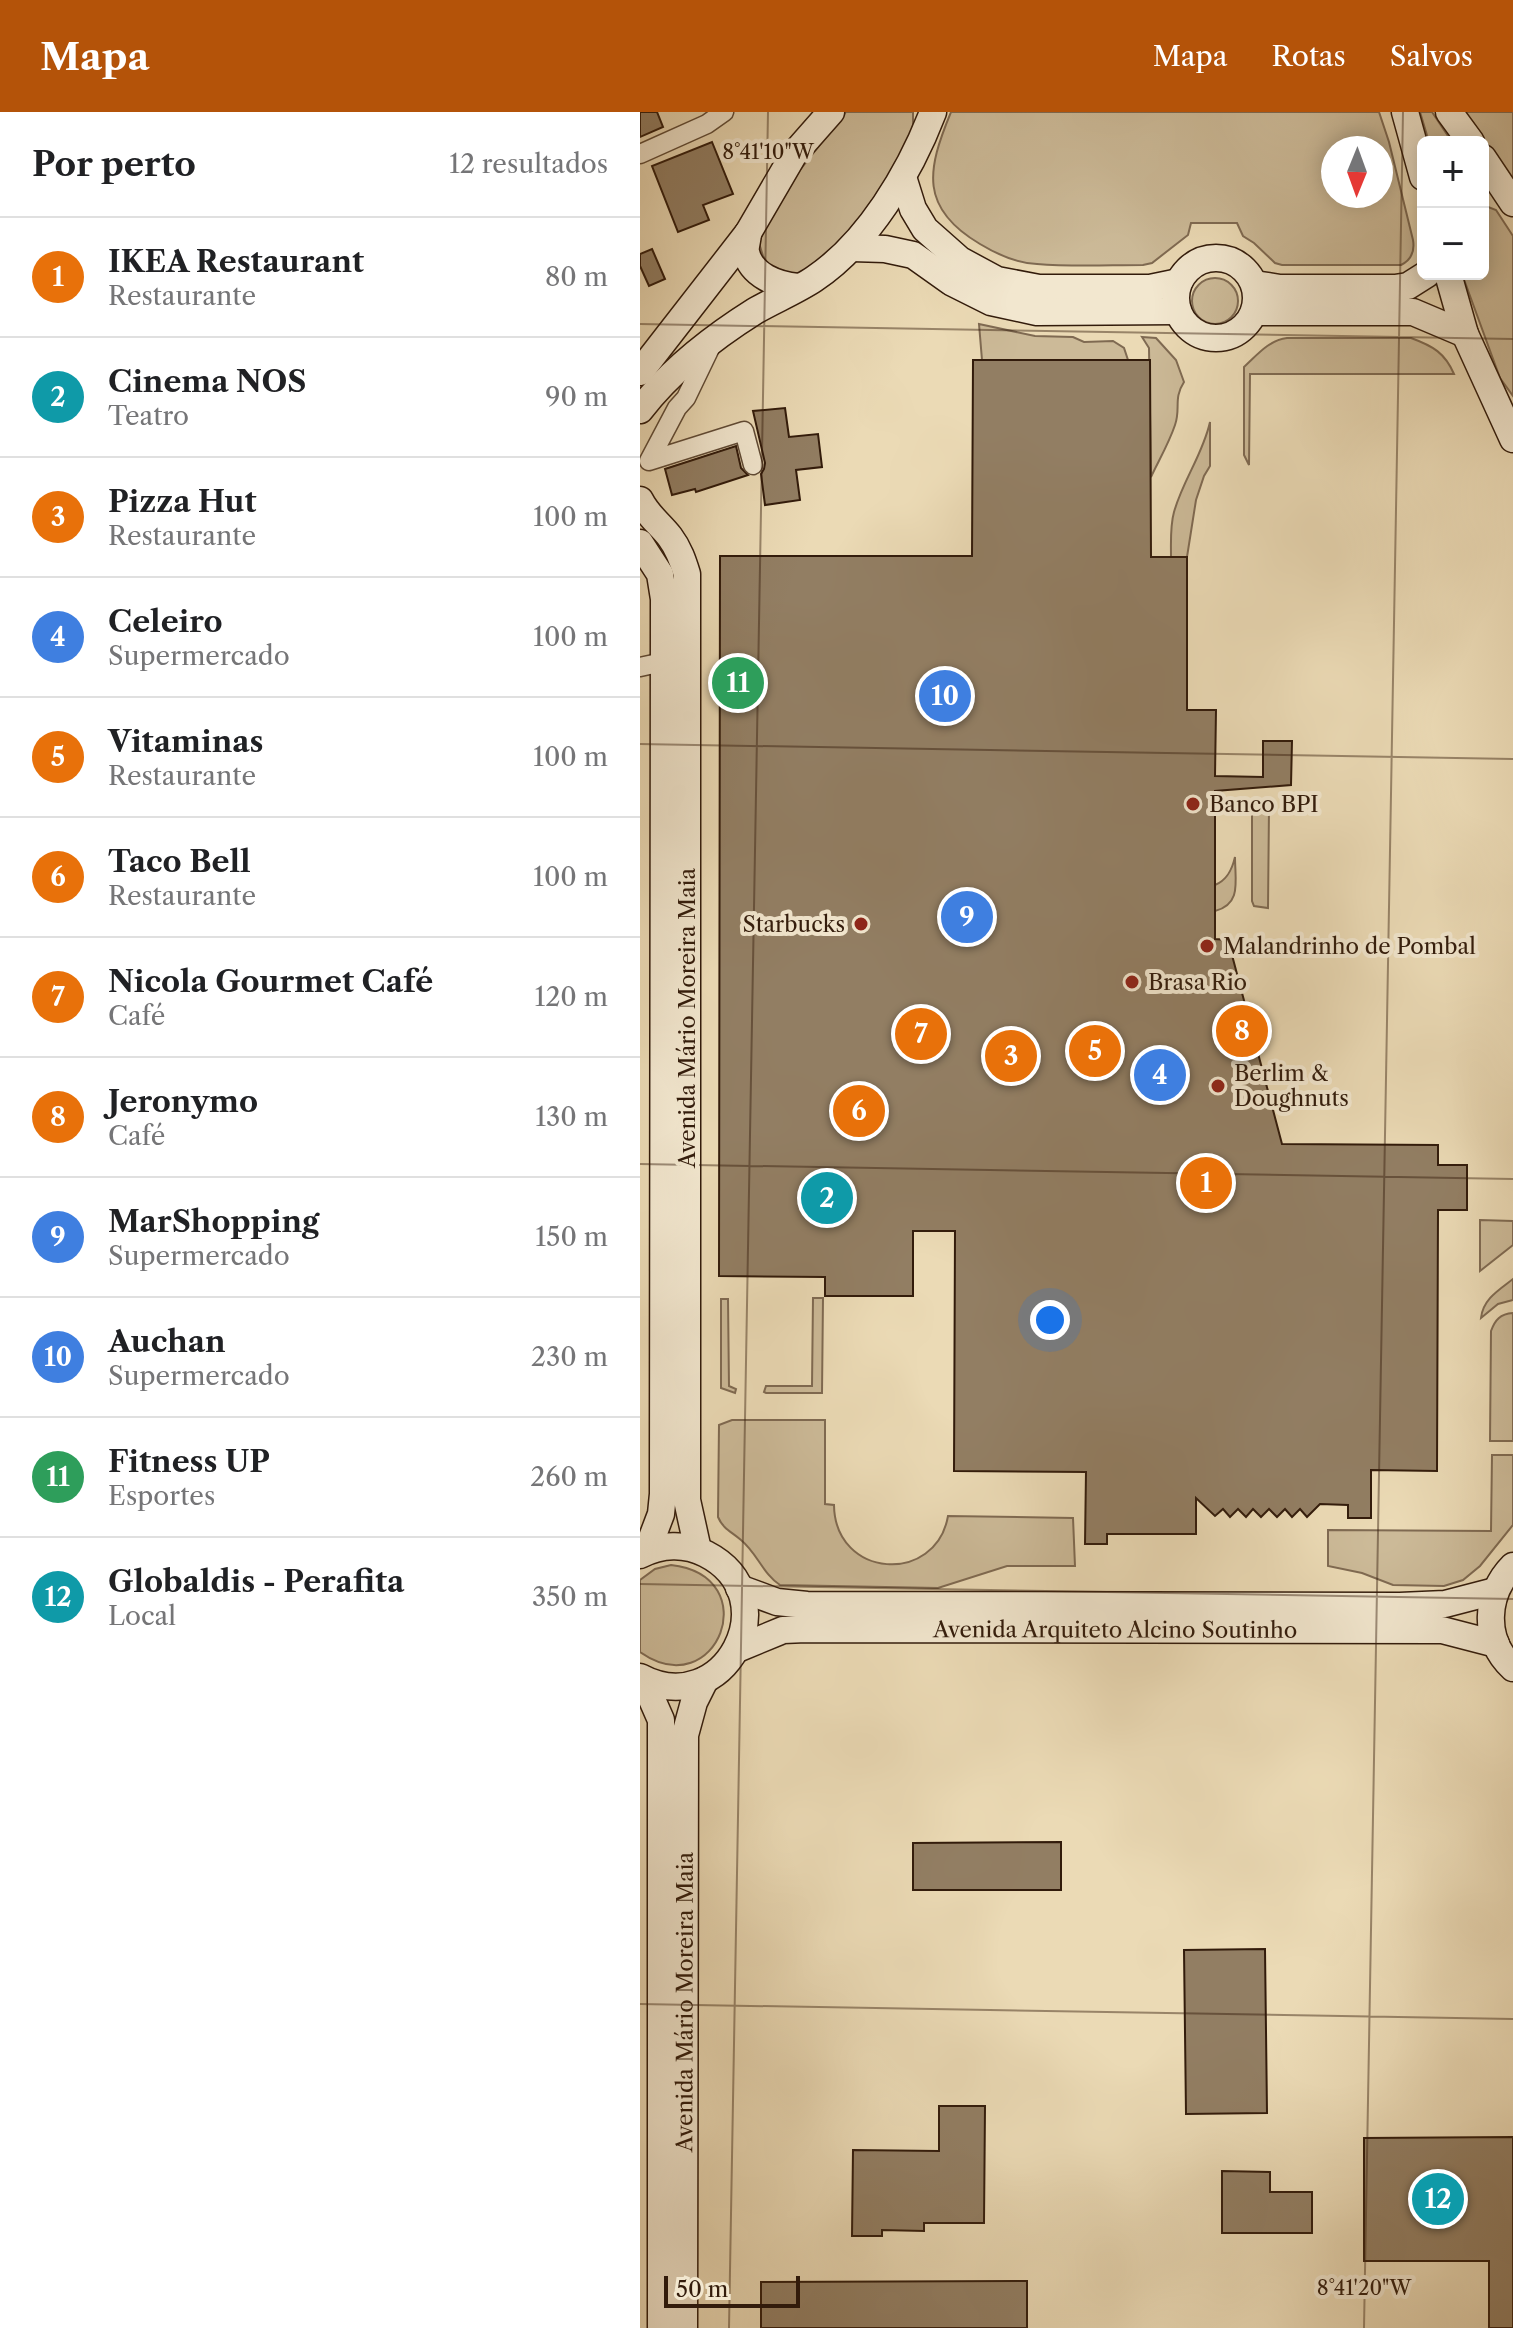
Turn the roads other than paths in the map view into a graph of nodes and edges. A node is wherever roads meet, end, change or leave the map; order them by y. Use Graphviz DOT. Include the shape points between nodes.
graph roads {
  1 [pos="724,112"];
  2 [pos="831,112"];
  3 [pos="1405,112"];
  4 [pos="1449,112"];
  5 [pos="929,116"];
  6 [pos="1467,136"];
  7 [pos="640,154"];
  8 [pos="1417,155"];
  9 [pos="1489,170"];
  10 [pos="903,177"];
  11 [pos="1501,194"];
  12 [pos="748,233"];
  13 [pos="852,248"];
  14 [pos="1418,280"];
  15 [pos="1450,280"];
  16 [pos="1179,282"];
  17 [pos="1254,284"];
  18 [pos="798,287"];
  19 [pos="1178,311"];
  20 [pos="1254,312"];
  21 [pos="1465,334"];
  22 [pos="715,338"];
  23 [pos="650,378"];
  24 [pos="677,408"];
  25 [pos="640,410"];
  26 [pos="1506,412"];
  27 [pos="1513,439"];
  28 [pos="753,465"];
  29 [pos="640,500"];
  30 [pos="640,543"];
  31 [pos="652,664"];
  32 [pos="698,1550"];
  33 [pos="644,1553"];
  34 [pos="1513,1566"];
  35 [pos="739,1588"];
  36 [pos="1495,1591"];
  37 [pos="1496,1644"];
  38 [pos="737,1649"];
  39 [pos="1513,1668"];
  40 [pos="642,1678"];
  41 [pos="705,1680"];
  42 [pos="661,2328"];
  43 [pos="684,2328"];
  1 -- 7 [label="street"];
  2 -- 12 [label="main road" via="794,154"];
  3 -- 8 [label="main road"];
  4 -- 6 [label="main road"];
  5 -- 10 [label="main road"];
  9 -- 11 [label="main road"];
  10 -- 13 [label="main road"];
  10 -- 16 [label="main road" via="925,229 960,260 997,280 1039,288 1150,288"];
  12 -- 18 [label="main road" via="746,253 754,265 767,279"];
  12 -- 23 [label="main road"];
  13 -- 18 [label="main road"];
  13 -- 19 [label="main road" via="913,255 991,302 1037,312"];
  14 -- 17 [label="main road" via="1395,288"];
  15 -- 21 [label="main road"];
  16 -- 17 [label="main road" via="1198,262 1225,258 1238,263"];
  16 -- 19 [label="main road"];
  17 -- 20 [label="main road"];
  18 -- 22 [label="main road"];
  19 -- 20 [label="main road" via="1197,333 1216,338 1235,333"];
  20 -- 21 [label="main road" via="1413,312"];
  21 -- 26 [label="main road"];
  22 -- 23 [label="main road"];
  22 -- 24 [label="street"];
  23 -- 24 [label="street" via="672,395"];
  23 -- 25 [label="main road"];
  24 -- 28 [label="street" via="649,461 744,431"];
  26 -- 27 [label="main road"];
  29 -- 32 [label="main road, Avenida Mário Moreira Maia" via="670,537 687,574 687,1500"];
  30 -- 31 [label="main road, Avenida Mário Moreira Maia" via="660,574 664,599"];
  31 -- 33 [label="main road, Avenida Mário Moreira Maia" via="663,1494 661,1514"];
  32 -- 33 [label="main road" via="673,1546"];
  32 -- 35 [label="main road" via="715,1559"];
  34 -- 36 [label="main road"];
  35 -- 36 [label="main road, Avenida Arquiteto Alcino Soutinho" via="777,1602 807,1605 1400,1606 1445,1604"];
  35 -- 38 [label="main road" via="745,1608"];
  36 -- 37 [label="main road" via="1491,1626"];
  37 -- 38 [label="main road, Avenida Arquiteto Alcino Soutinho" via="1442,1630 806,1629 783,1630"];
  37 -- 39 [label="main road"];
  38 -- 41 [label="main road"];
  40 -- 41 [label="main road" via="674,1687"];
  40 -- 42 [label="main road, Avenida Mário Moreira Maia" via="661,1720"];
  41 -- 43 [label="main road, Avenida Mário Moreira Maia" via="685,1735"];
}
